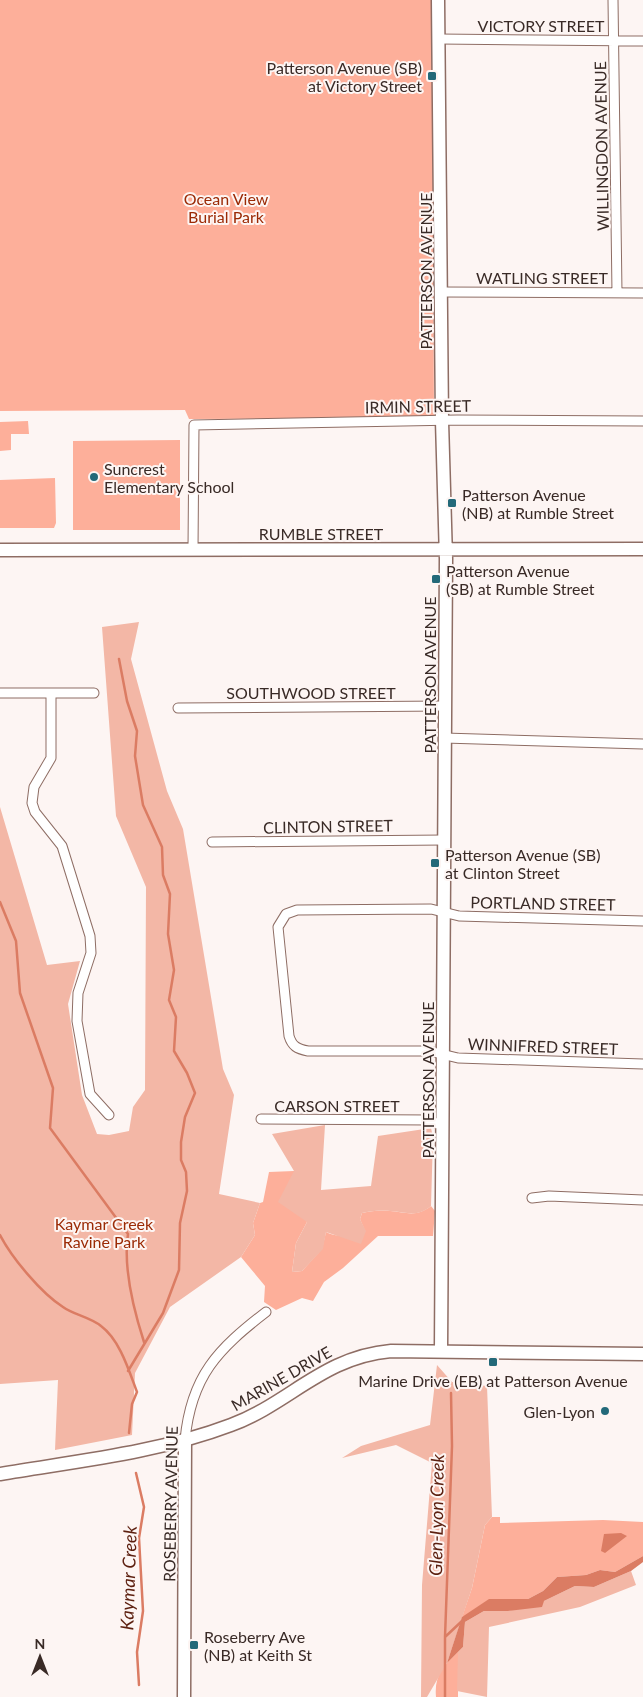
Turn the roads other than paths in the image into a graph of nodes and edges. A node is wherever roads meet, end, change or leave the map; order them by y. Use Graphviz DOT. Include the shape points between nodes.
graph roads {
  1 [pos="438,0"];
  2 [pos="613,0"];
  3 [pos="439,39"];
  4 [pos="615,40"];
  5 [pos="643,40"];
  6 [pos="441,292"];
  7 [pos="617,293"];
  8 [pos="643,293"];
  9 [pos="442,421"];
  10 [pos="643,421"];
  11 [pos="446,548"];
  12 [pos="643,549"];
  13 [pos="0,550"];
  14 [pos="193,550"];
  15 [pos="0,692"];
  16 [pos="51,693"];
  17 [pos="94,693"];
  18 [pos="444,706"];
  19 [pos="178,708"];
  20 [pos="444,738"];
  21 [pos="643,744"];
  22 [pos="444,840"];
  23 [pos="212,842"];
  24 [pos="444,912"];
  25 [pos="643,920"];
  26 [pos="443,1055"];
  27 [pos="643,1064"];
  28 [pos="109,1115"];
  29 [pos="261,1119"];
  30 [pos="442,1126"];
  31 [pos="532,1198"];
  32 [pos="643,1200"];
  33 [pos="266,1312"];
  34 [pos="441,1351"];
  35 [pos="643,1354"];
  36 [pos="185,1440"];
  37 [pos="0,1474"];
  38 [pos="184,1697"];
  1 -- 3 [label="street, PATTERSON AVENUE"];
  2 -- 4 [label="street, WILLINGDON AVENUE"];
  3 -- 4 [label="street, VICTORY STREET"];
  3 -- 6 [label="street, PATTERSON AVENUE"];
  4 -- 5 [label="street, VICTORY STREET"];
  4 -- 7 [label="street, WILLINGDON AVENUE"];
  6 -- 7 [label="street, WATLING STREET"];
  6 -- 9 [label="street, PATTERSON AVENUE"];
  7 -- 8 [label="street, WATLING STREET"];
  9 -- 10 [label="street, IRMIN STREET"];
  9 -- 11 [label="street, PATTERSON AVENUE"];
  9 -- 14 [label="street, IRMIN STREET" via="194,425"];
  11 -- 12 [label="street, RUMBLE STREET"];
  11 -- 14 [label="street, RUMBLE STREET"];
  11 -- 18 [label="street, PATTERSON AVENUE"];
  13 -- 14 [label="street, RUMBLE STREET"];
  15 -- 16 [label="street"];
  16 -- 17 [label="street"];
  16 -- 28 [label="street" via="51,758 34,787 32,803 35,812 62,846 90,936 90,953 78,993 78,1021 90,1094"];
  18 -- 19 [label="street, SOUTHWOOD STREET"];
  18 -- 20 [label="street, PATTERSON AVENUE"];
  20 -- 21 [label="street"];
  20 -- 22 [label="street, PATTERSON AVENUE"];
  22 -- 23 [label="street, CLINTON STREET"];
  22 -- 24 [label="street, PATTERSON AVENUE"];
  24 -- 25 [label="street, PORTLAND STREET" via="459,916"];
  24 -- 26 [label="street, PATTERSON AVENUE"];
  24 -- 26 [label="street, PORTLAND STREET" via="431,909 297,910 286,914 278,927 289,1036 295,1047 308,1051 429,1051"];
  26 -- 27 [label="street, WINNIFRED STREET"];
  26 -- 30 [label="street, PATTERSON AVENUE"];
  29 -- 30 [label="street, CARSON STREET" via="430,1120"];
  30 -- 34 [label="street, PATTERSON AVENUE"];
  31 -- 32 [label="street"];
  33 -- 36 [label="street, ROSEBERRY AVENUE" via="232,1339 207,1366 193,1396"];
  34 -- 35 [label="street, MARINE DRIVE"];
  34 -- 36 [label="street, MARINE DRIVE" via="391,1350 348,1359 257,1413"];
  36 -- 37 [label="street, MARINE DRIVE"];
  36 -- 38 [label="street, ROSEBERRY AVENUE"];
}
